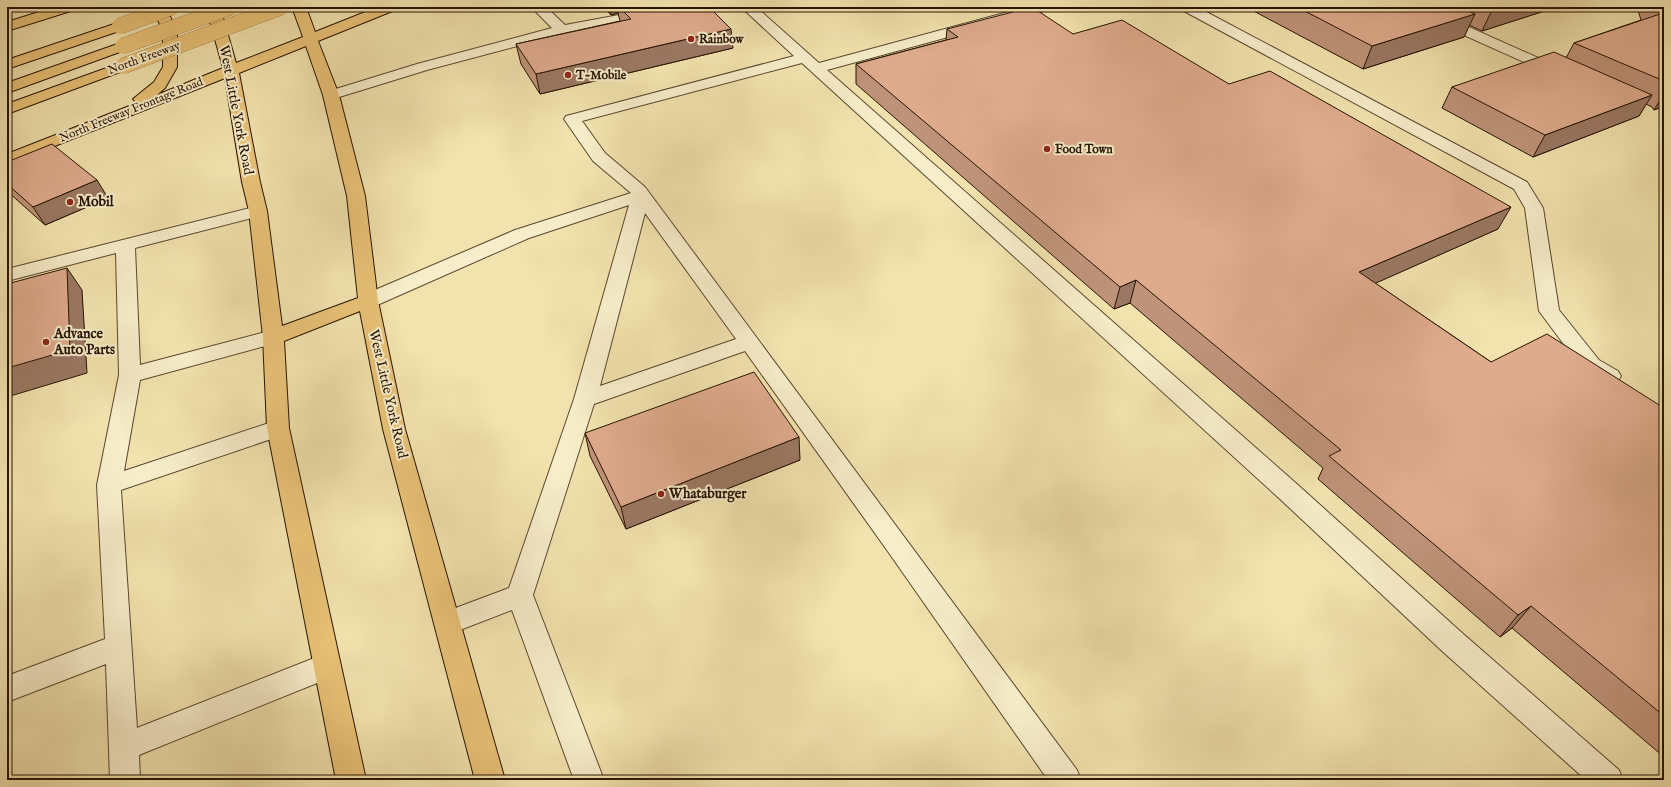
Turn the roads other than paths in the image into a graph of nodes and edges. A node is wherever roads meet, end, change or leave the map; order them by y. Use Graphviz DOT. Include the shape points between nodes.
graph roads {
  1 [pos="69,7"];
  2 [pos="158,7"];
  3 [pos="172,7"];
  4 [pos="213,7"];
  5 [pos="231,7"];
  6 [pos="281,7"];
  7 [pos="299,7"];
  8 [pos="390,7"];
  9 [pos="538,7"];
  10 [pos="661,7"];
  11 [pos="748,7"];
  12 [pos="1042,7"];
  13 [pos="1187,7"];
  14 [pos="1414,7"];
  15 [pos="7,27"];
  16 [pos="562,30"];
  17 [pos="311,37"];
  18 [pos="811,63"];
  19 [pos="7,65"];
  20 [pos="231,70"];
  21 [pos="1572,78"];
  22 [pos="7,88"];
  23 [pos="331,95"];
  24 [pos="7,109"];
  25 [pos="123,113"];
  26 [pos="7,160"];
  27 [pos="641,196"];
  28 [pos="258,211"];
  29 [pos="125,245"];
  30 [pos="7,275"];
  31 [pos="368,301"];
  32 [pos="274,336"];
  33 [pos="749,342"];
  34 [pos="130,375"];
  35 [pos="1624,385"];
  36 [pos="585,399"];
  37 [pos="278,428"];
  38 [pos="109,485"];
  39 [pos="520,595"];
  40 [pos="447,623"];
  41 [pos="119,646"];
  42 [pos="327,666"];
  43 [pos="7,689"];
  44 [pos="124,747"];
  45 [pos="125,780"];
  46 [pos="351,780"];
  47 [pos="490,780"];
  48 [pos="589,780"];
  49 [pos="1066,780"];
  50 [pos="1608,780"];
  1 -- 15 [label="main road"];
  2 -- 25 [label="main road" via="170,30 170,67 160,85"];
  3 -- 19 [label="main road, bridge"];
  4 -- 20 [label="main road, West Little York Road"];
  5 -- 22 [label="main road, North Freeway, bridge"];
  6 -- 24 [label="main road, North Freeway, bridge"];
  7 -- 17 [label="main road, West Little York Road"];
  8 -- 17 [label="main road, North Freeway Frontage Road"];
  9 -- 16 [label="lane"];
  10 -- 16 [label="lane" via="621,19"];
  11 -- 18 [label="lane"];
  12 -- 18 [label="lane"];
  13 -- 35 [label="lane" via="1521,186 1534,208 1549,311 1591,365"];
  14 -- 21 [label="lane"];
  16 -- 23 [label="lane" via="422,67"];
  17 -- 20 [label="main road, North Freeway Frontage Road"];
  17 -- 23 [label="main road, West Little York Road"];
  18 -- 27 [label="lane" via="572,119 599,157"];
  18 -- 50 [label="lane"];
  20 -- 25 [label="main road, North Freeway Frontage Road"];
  20 -- 28 [label="main road, West Little York Road"];
  23 -- 31 [label="main road, West Little York Road" via="356,196"];
  25 -- 26 [label="main road, North Freeway Frontage Road"];
  27 -- 31 [label="lane" via="522,234"];
  27 -- 33 [label="lane"];
  27 -- 36 [label="lane"];
  28 -- 29 [label="lane"];
  28 -- 32 [label="main road, West Little York Road"];
  29 -- 30 [label="lane"];
  29 -- 34 [label="lane"];
  31 -- 32 [label="main road"];
  31 -- 40 [label="main road, West Little York Road" via="394,429"];
  32 -- 34 [label="lane"];
  32 -- 37 [label="main road, West Little York Road"];
  33 -- 36 [label="lane"];
  33 -- 49 [label="lane"];
  34 -- 38 [label="lane"];
  36 -- 39 [label="lane"];
  37 -- 38 [label="lane"];
  37 -- 42 [label="main road, West Little York Road"];
  38 -- 41 [label="lane"];
  39 -- 40 [label="lane"];
  39 -- 48 [label="lane"];
  40 -- 47 [label="main road, West Little York Road"];
  41 -- 43 [label="lane"];
  41 -- 44 [label="lane"];
  42 -- 44 [label="lane"];
  42 -- 46 [label="main road, West Little York Road"];
  44 -- 45 [label="lane"];
}
